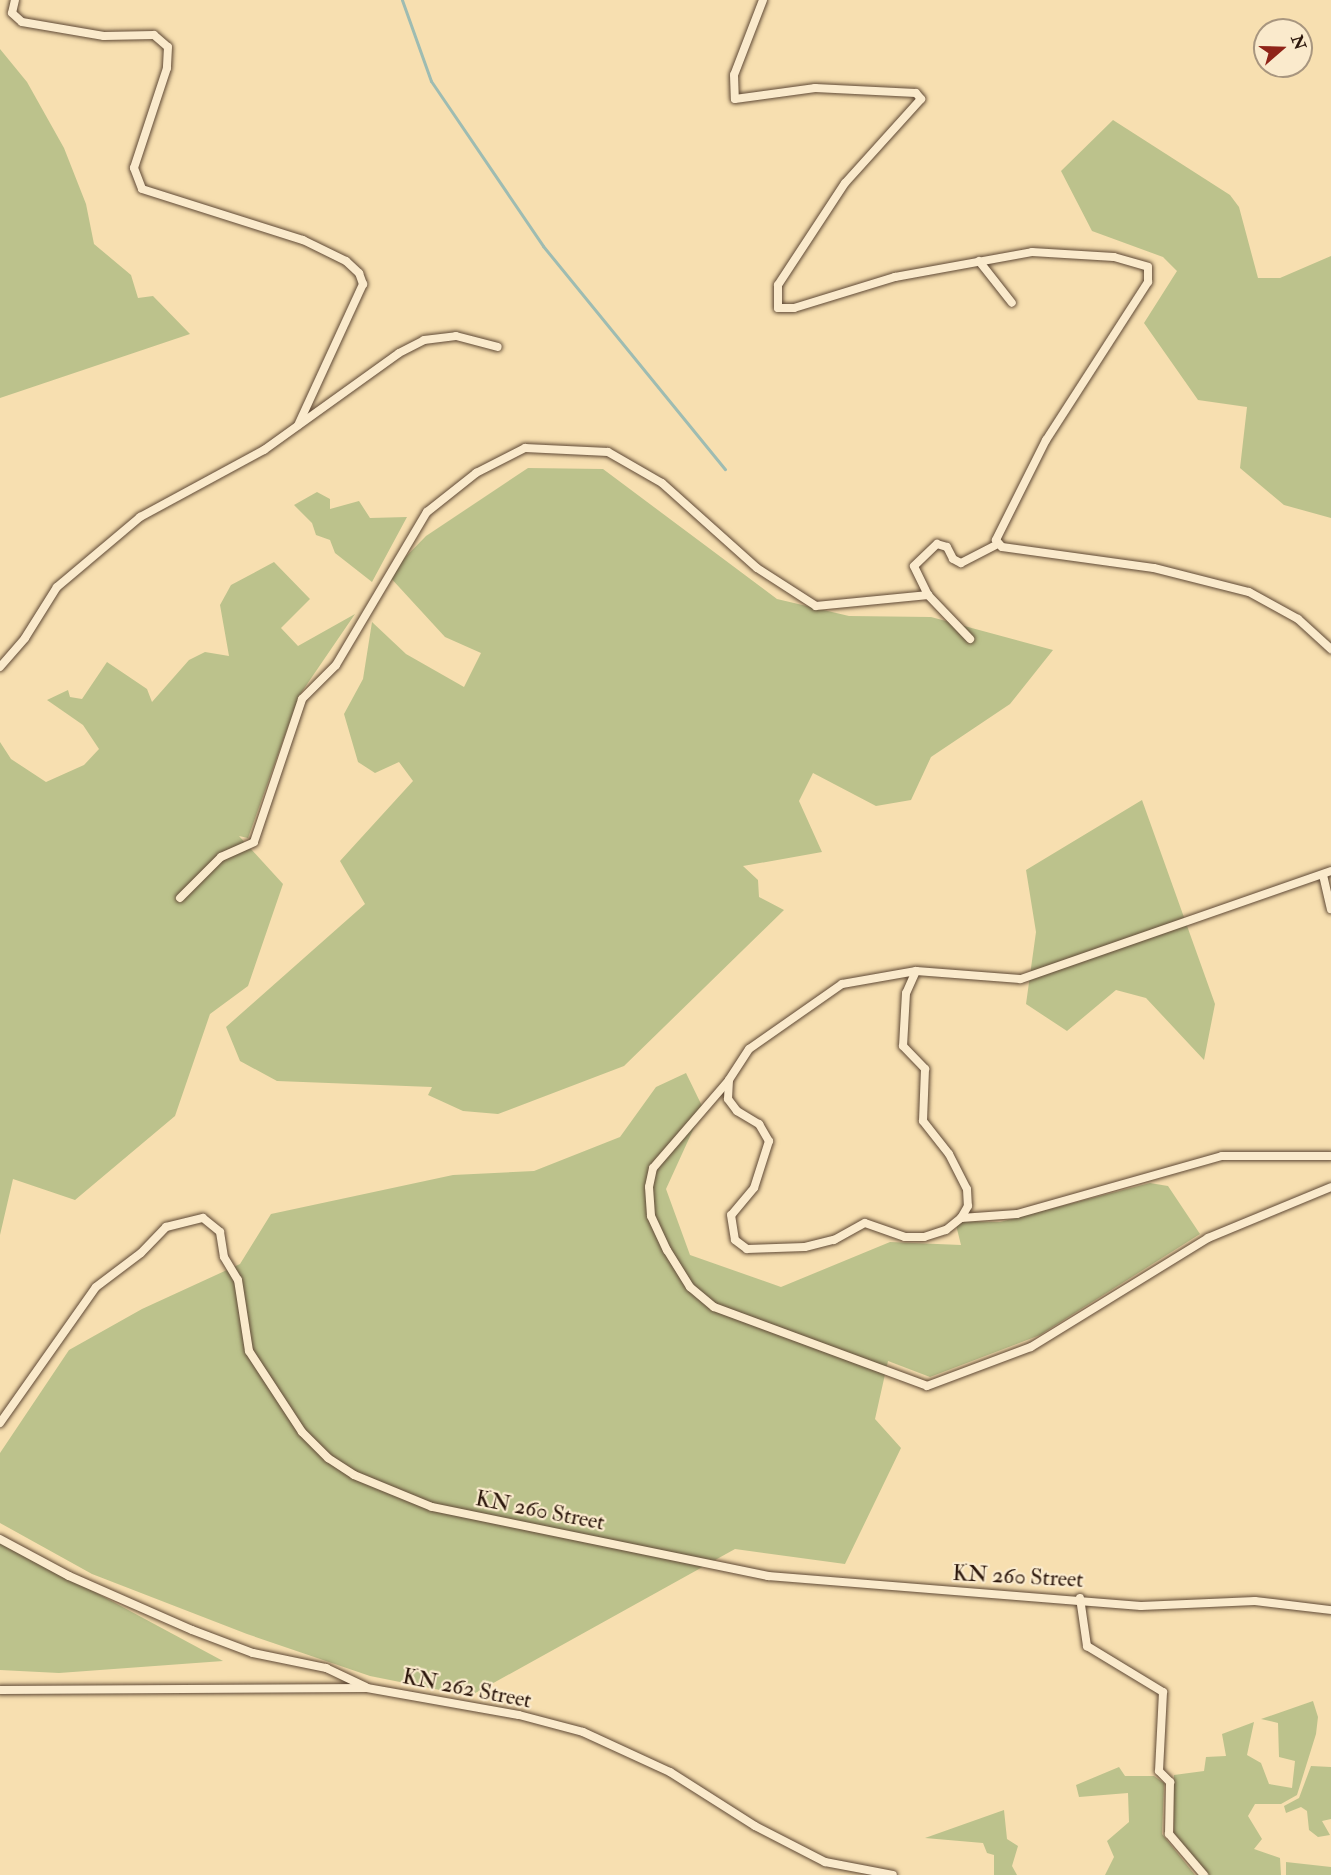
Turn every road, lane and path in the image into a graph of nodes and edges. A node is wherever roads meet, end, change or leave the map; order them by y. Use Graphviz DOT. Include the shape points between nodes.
graph roads {
  1 [pos="15,0"];
  2 [pos="763,0"];
  3 [pos="980,261"];
  4 [pos="1012,303"];
  5 [pos="498,347"];
  6 [pos="298,425"];
  7 [pos="998,544"];
  8 [pos="928,595"];
  9 [pos="970,639"];
  10 [pos="1331,649"];
  11 [pos="0,667"];
  12 [pos="1327,873"];
  13 [pos="180,898"];
  14 [pos="1331,909"];
  15 [pos="916,971"];
  16 [pos="729,1080"];
  17 [pos="1331,1156"];
  18 [pos="1331,1187"];
  19 [pos="961,1218"];
  20 [pos="0,1423"];
  21 [pos="0,1539"];
  22 [pos="1080,1598"];
  23 [pos="1331,1610"];
  24 [pos="367,1688"];
  25 [pos="0,1690"];
  26 [pos="893,1875"];
  27 [pos="1204,1875"];
  1 -- 6 [label="street" via="12,13 22,22 104,36 154,35 165,42 170,57 134,168 142,189 303,240 346,261 359,273 363,284"];
  2 -- 3 [label="street" via="734,75 735,99 815,88 916,93 921,99 845,183 778,285 778,308 794,308 896,277"];
  3 -- 4 [label="street"];
  3 -- 7 [label="street" via="1065,251 1130,261 1151,273 1041,449 999,532"];
  5 -- 6 [label="street" via="456,336 424,340"];
  6 -- 11 [label="street" via="214,480 140,517 57,587 25,638"];
  7 -- 8 [label="street" via="961,563 947,547 937,544 914,566"];
  7 -- 10 [label="street" via="1154,568 1228,585 1298,619"];
  8 -- 9 [label="street"];
  8 -- 13 [label="street" via="816,606 757,568 662,483 608,452 525,448 476,473 427,512 336,665 302,699 254,842 221,856"];
  12 -- 14 [label="street"];
  12 -- 15 [label="street" via="1020,978"];
  15 -- 16 [label="street" via="842,984 749,1049"];
  15 -- 19 [label="street" via="906,993 903,1046 925,1069 923,1121 950,1154 967,1190 968,1206"];
  16 -- 18 [label="street" via="653,1168 649,1186 651,1216 690,1287 714,1307 768,1330 927,1386 1031,1347 1208,1238"];
  16 -- 19 [label="street" via="728,1099 736,1111 759,1124 769,1141 754,1188 731,1215 735,1240 747,1249 805,1247 834,1240 865,1223 905,1237 924,1237 946,1230"];
  17 -- 19 [label="street" via="1222,1156 1017,1215"];
  20 -- 22 [label="street, KN 260 Street" via="96,1287 141,1253 166,1227 203,1218 220,1232 224,1257 240,1287 242,1327 263,1376 302,1432 328,1458 379,1487 432,1507 768,1576 897,1590"];
  21 -- 24 [label="street" via="69,1576 192,1630 253,1653 326,1668"];
  22 -- 23 [label="street, KN 260 Street" via="1188,1607 1255,1601"];
  22 -- 27 [label="street" via="1087,1646 1163,1692 1159,1771 1170,1782 1169,1834"];
  24 -- 25 [label="street, KN 262 Street"];
  24 -- 26 [label="street, KN 262 Street" via="519,1715 583,1732 669,1772 755,1826 825,1862"];
}
